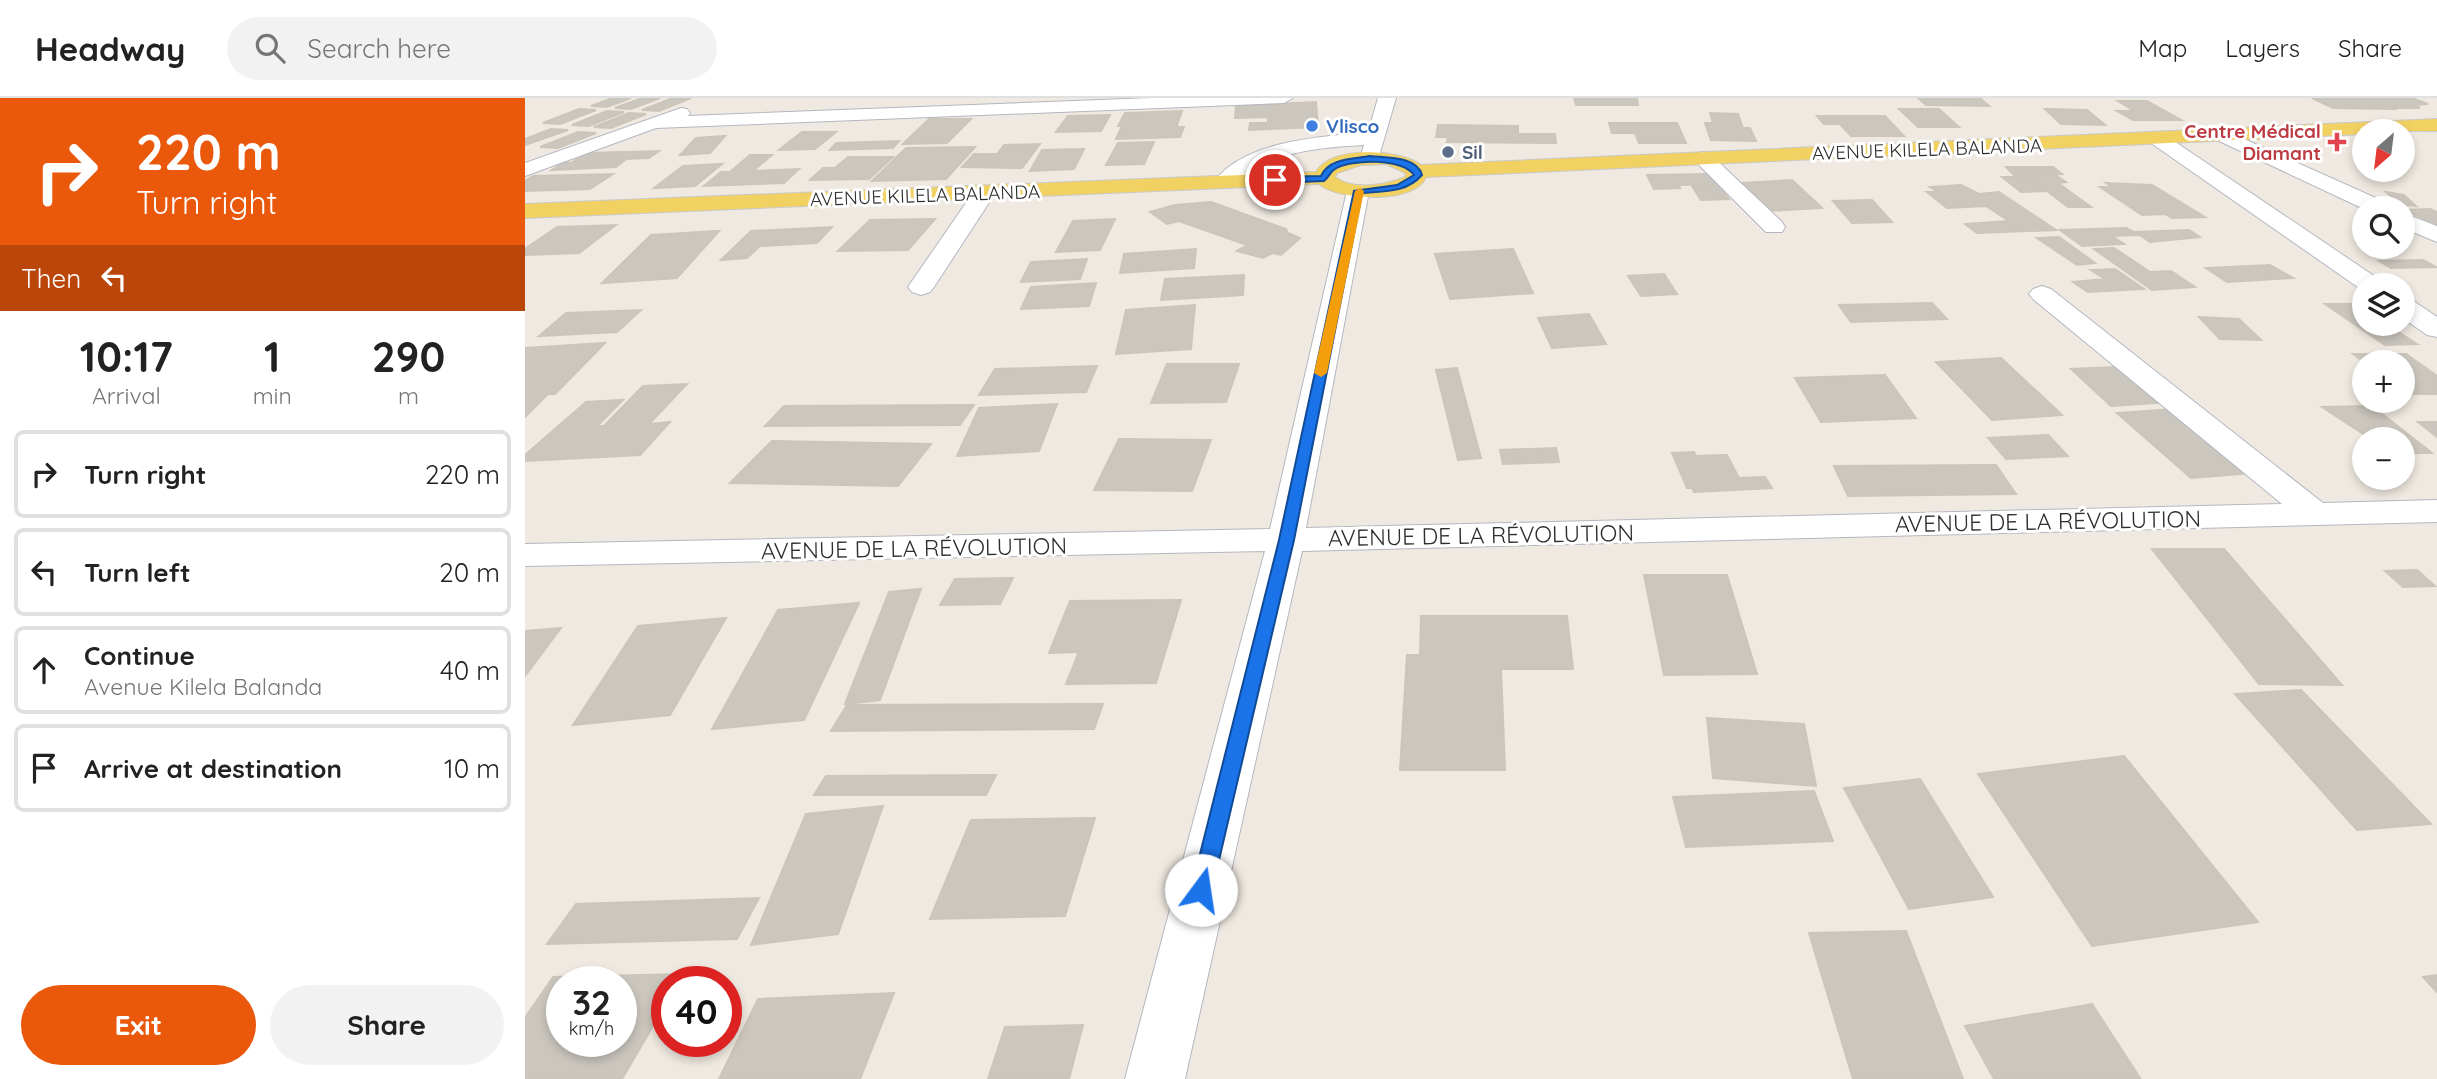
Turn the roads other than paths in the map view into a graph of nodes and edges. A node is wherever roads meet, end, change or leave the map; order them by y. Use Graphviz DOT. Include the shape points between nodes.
graph roads {
  1 [pos="1284,98"];
  2 [pos="1387,98"];
  3 [pos="709,103"];
  4 [pos="657,123"];
  5 [pos="2437,125"];
  6 [pos="1376,138"];
  7 [pos="2158,139"];
  8 [pos="2222,145"];
  9 [pos="1703,158"];
  10 [pos="1370,159"];
  11 [pos="525,170"];
  12 [pos="1417,171"];
  13 [pos="1324,178"];
  14 [pos="2267,179"];
  15 [pos="1225,182"];
  16 [pos="1358,191"];
  17 [pos="985,192"];
  18 [pos="2352,197"];
  19 [pos="2287,203"];
  20 [pos="2254,206"];
  21 [pos="525,211"];
  22 [pos="2415,225"];
  23 [pos="1774,227"];
  24 [pos="2437,236"];
  25 [pos="2353,273"];
  26 [pos="921,286"];
  27 [pos="2042,295"];
  28 [pos="2415,314"];
  29 [pos="2437,329"];
  30 [pos="2437,511"];
  31 [pos="2315,514"];
  32 [pos="1286,540"];
  33 [pos="525,555"];
  34 [pos="1155,1079"];
  1 -- 4 [label="street"];
  2 -- 6 [label="street"];
  3 -- 4 [label="street"];
  4 -- 11 [label="street"];
  5 -- 8 [label="main road, AVENUE KILELA BALANDA"];
  6 -- 10 [label="street"];
  6 -- 15 [label="street" via="1299,145 1244,165"];
  7 -- 8 [label="main road, AVENUE KILELA BALANDA"];
  7 -- 9 [label="main road, AVENUE KILELA BALANDA"];
  7 -- 20 [label="street"];
  8 -- 14 [label="street"];
  8 -- 18 [label="street"];
  9 -- 12 [label="main road, AVENUE KILELA BALANDA"];
  9 -- 23 [label="street"];
  10 -- 12 [label="main road" via="1405,163"];
  10 -- 13 [label="main road" via="1336,165"];
  12 -- 16 [label="main road" via="1415,180 1398,187"];
  13 -- 15 [label="main road, AVENUE KILELA BALANDA"];
  13 -- 16 [label="main road" via="1335,186"];
  15 -- 17 [label="main road, AVENUE KILELA BALANDA"];
  16 -- 32 [label="street"];
  17 -- 21 [label="main road, AVENUE KILELA BALANDA"];
  17 -- 26 [label="street"];
  19 -- 20 [label="street"];
  20 -- 25 [label="street"];
  22 -- 24 [label="street"];
  27 -- 31 [label="street"];
  28 -- 29 [label="street"];
  30 -- 31 [label="street, AVENUE DE LA RÉVOLUTION"];
  31 -- 32 [label="street, AVENUE DE LA RÉVOLUTION"];
  32 -- 33 [label="street, AVENUE DE LA RÉVOLUTION"];
  32 -- 34 [label="street"];
}
